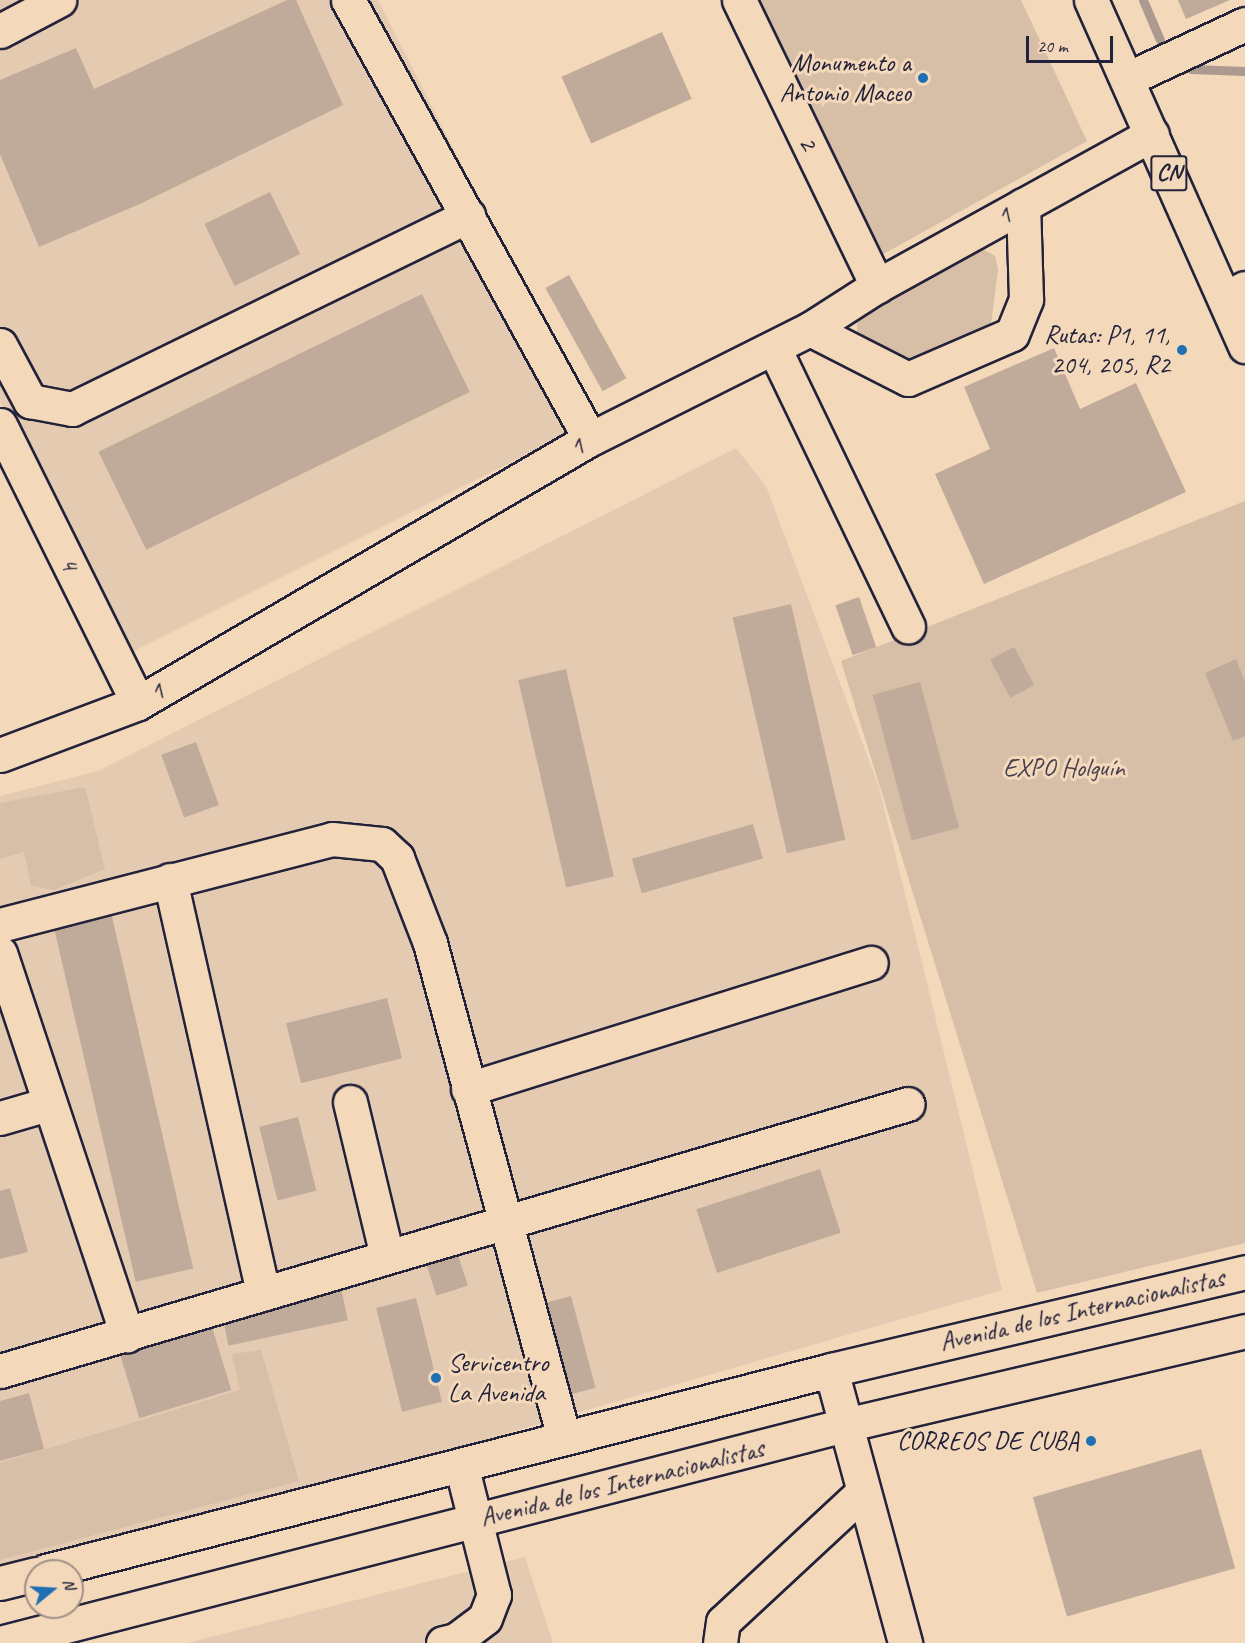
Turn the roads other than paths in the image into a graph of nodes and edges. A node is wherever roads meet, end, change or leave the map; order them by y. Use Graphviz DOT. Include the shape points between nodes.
graph roads {
  1 [pos="59,0"];
  2 [pos="348,0"];
  3 [pos="739,0"];
  4 [pos="1091,0"];
  5 [pos="1245,24"];
  6 [pos="0,31"];
  7 [pos="1127,79"];
  8 [pos="1152,134"];
  9 [pos="1023,206"];
  10 [pos="468,216"];
  11 [pos="877,286"];
  12 [pos="810,329"];
  13 [pos="0,345"];
  14 [pos="1245,346"];
  15 [pos="774,348"];
  16 [pos="0,425"];
  17 [pos="591,439"];
  18 [pos="8,463"];
  19 [pos="908,626"];
  20 [pos="138,703"];
  21 [pos="0,755"];
  22 [pos="170,880"];
  23 [pos="0,925"];
  24 [pos="0,953"];
  25 [pos="871,963"];
  26 [pos="468,1089"];
  27 [pos="350,1102"];
  28 [pos="48,1104"];
  29 [pos="908,1104"];
  30 [pos="0,1118"];
  31 [pos="501,1221"];
  32 [pos="387,1256"];
  33 [pos="1245,1272"];
  34 [pos="263,1294"];
  35 [pos="1245,1331"];
  36 [pos="127,1335"];
  37 [pos="831,1370"];
  38 [pos="0,1371"];
  39 [pos="845,1425"];
  40 [pos="564,1438"];
  41 [pos="461,1465"];
  42 [pos="863,1492"];
  43 [pos="476,1520"];
  44 [pos="84,1561"];
  45 [pos="24,1577"];
  46 [pos="0,1583"];
  47 [pos="0,1643"];
  48 [pos="443,1643"];
  49 [pos="720,1643"];
  50 [pos="904,1643"];
  1 -- 6 [label="main road"];
  2 -- 10 [label="main road"];
  3 -- 11 [label="main road, 2"];
  4 -- 7 [label="main road, CN"];
  5 -- 7 [label="main road"];
  7 -- 8 [label="main road, CN"];
  8 -- 9 [label="main road, 1"];
  8 -- 14 [label="main road, CN"];
  9 -- 11 [label="main road, 1"];
  9 -- 12 [label="main road" via="1026,299 1012,334 908,379"];
  10 -- 13 [label="main road" via="72,409 30,401"];
  10 -- 17 [label="main road"];
  11 -- 12 [label="main road, 1"];
  12 -- 15 [label="main road, 1"];
  15 -- 17 [label="main road, 1"];
  15 -- 19 [label="main road"];
  16 -- 18 [label="main road, 4"];
  17 -- 20 [label="main road, 1"];
  18 -- 20 [label="main road, 4"];
  20 -- 21 [label="main road, 1"];
  22 -- 23 [label="main road"];
  22 -- 26 [label="main road" via="332,839 382,844 397,858 411,888"];
  22 -- 34 [label="main road"];
  24 -- 28 [label="main road"];
  25 -- 26 [label="main road"];
  26 -- 31 [label="main road"];
  27 -- 32 [label="main road"];
  28 -- 30 [label="main road"];
  28 -- 36 [label="main road"];
  29 -- 31 [label="main road"];
  31 -- 32 [label="main road"];
  31 -- 40 [label="main road"];
  32 -- 34 [label="main road"];
  33 -- 37 [label="main road, Avenida de los Internacionalistas"];
  34 -- 36 [label="main road"];
  35 -- 39 [label="main road, Avenida de los Internacionalistas"];
  36 -- 38 [label="main road"];
  37 -- 39 [label="main road"];
  37 -- 40 [label="main road, Avenida de los Internacionalistas"];
  39 -- 42 [label="main road"];
  39 -- 43 [label="main road, Avenida de los Internacionalistas"];
  40 -- 41 [label="main road, Avenida de los Internacionalistas"];
  41 -- 43 [label="main road"];
  41 -- 44 [label="main road, Avenida de los Internacionalistas"];
  42 -- 49 [label="main road" via="723,1622"];
  42 -- 50 [label="main road"];
  43 -- 47 [label="main road, Avenida de los Internacionalistas"];
  43 -- 48 [label="main road" via="494,1594 485,1618 456,1641"];
  45 -- 46 [label="main road"];
}
